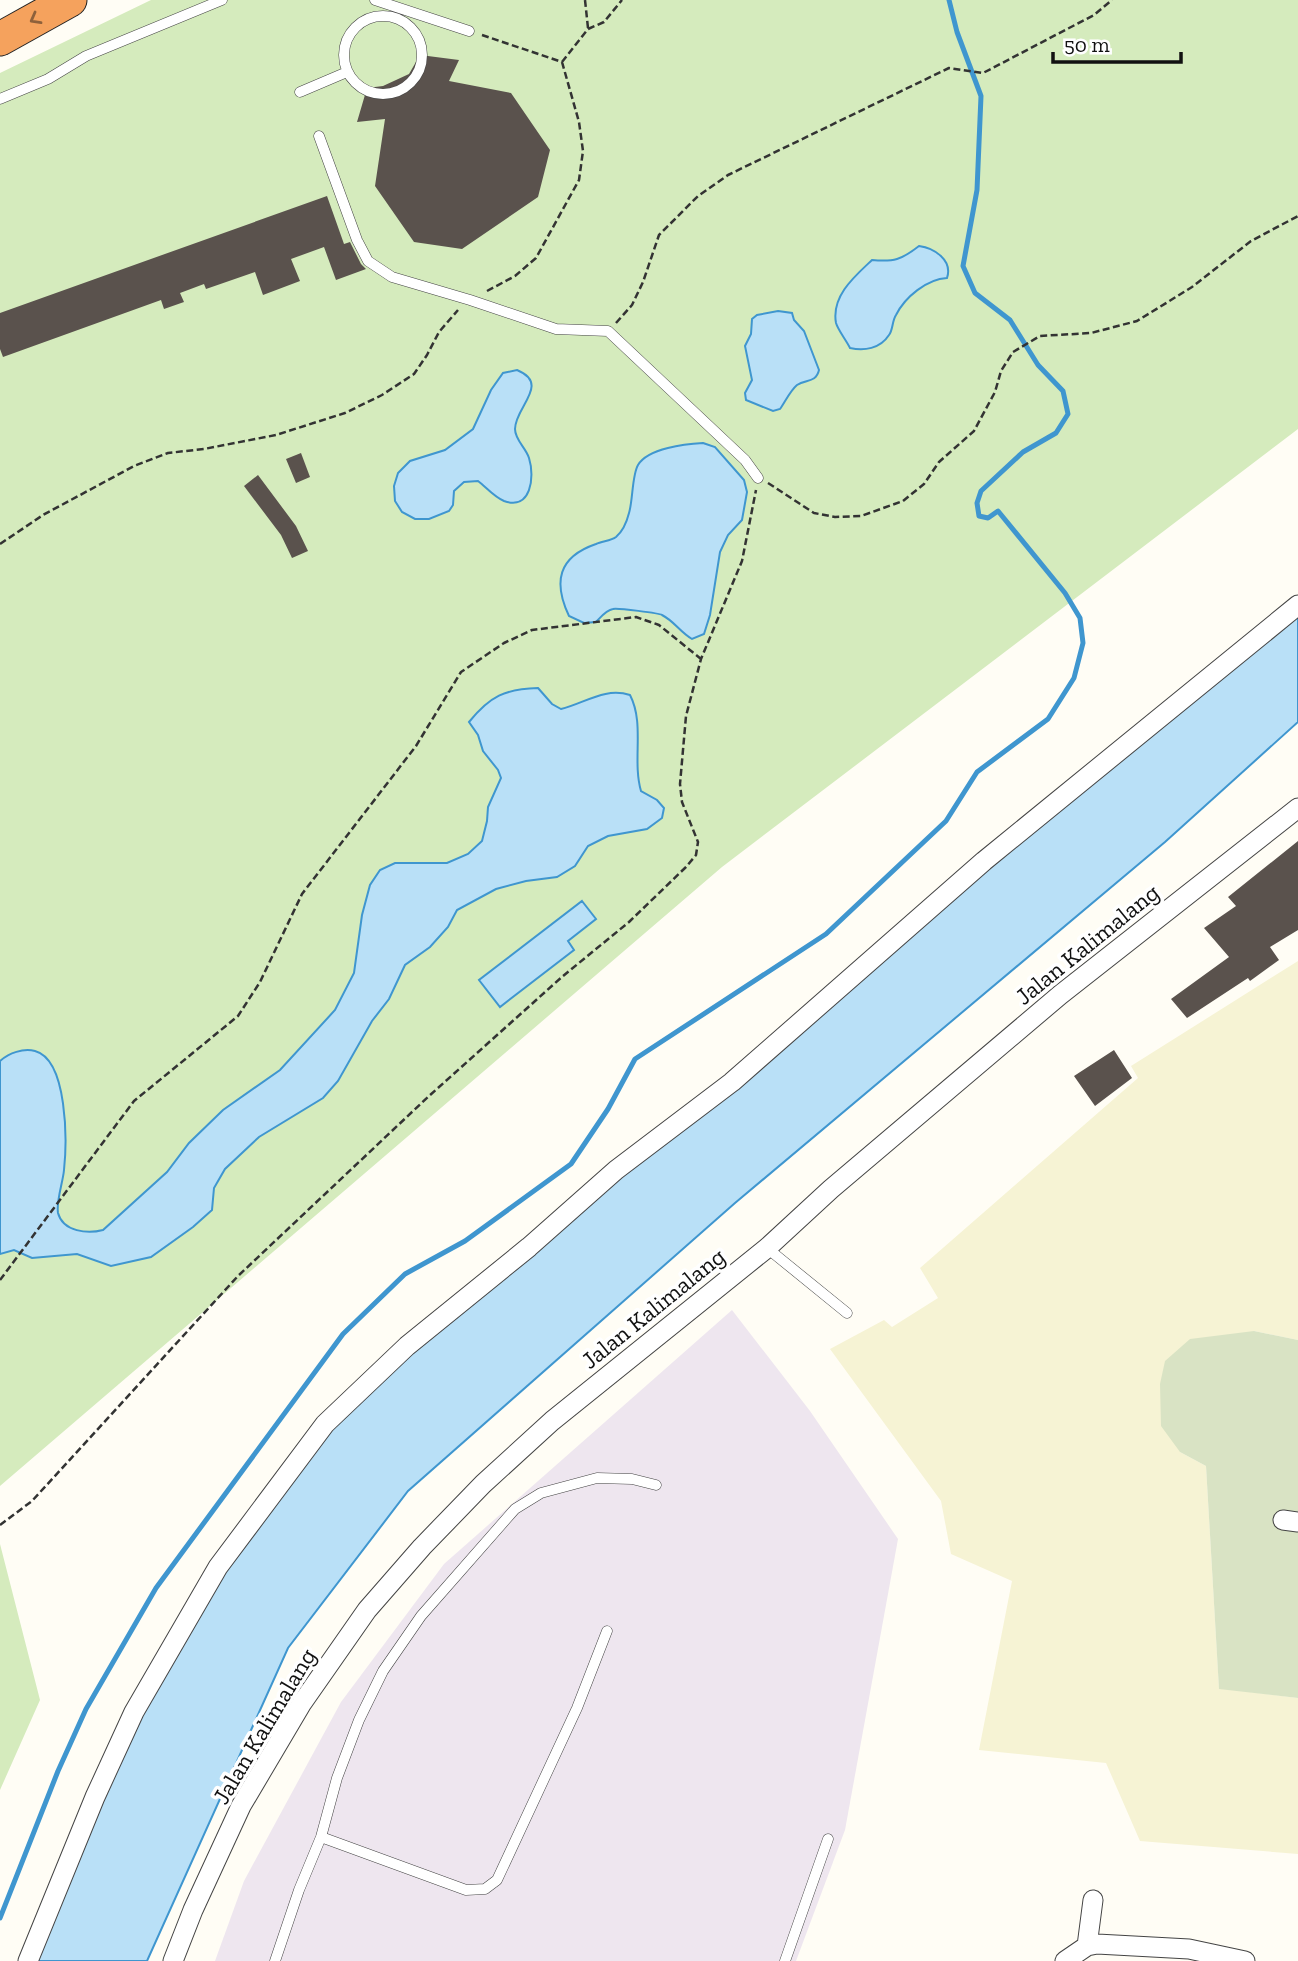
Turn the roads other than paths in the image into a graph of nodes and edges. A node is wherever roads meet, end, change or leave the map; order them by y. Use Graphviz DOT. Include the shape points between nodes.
graph roads {
  1 [pos="70,0"];
  2 [pos="222,0"];
  3 [pos="375,0"];
  4 [pos="392,5"];
  5 [pos="389,16"];
  6 [pos="469,31"];
  7 [pos="0,39"];
  8 [pos="347,72"];
  9 [pos="300,92"];
  10 [pos="0,99"];
  11 [pos="319,136"];
  12 [pos="758,478"];
  13 [pos="1298,605"];
  14 [pos="1298,808"];
  15 [pos="767,1248"];
  16 [pos="847,1313"];
  17 [pos="656,1485"];
  18 [pos="607,1630"];
  19 [pos="321,1837"];
  20 [pos="828,1839"];
  21 [pos="1093,1900"];
  22 [pos="1087,1946"];
  23 [pos="28,1961"];
  24 [pos="173,1961"];
  25 [pos="275,1961"];
  26 [pos="785,1961"];
  27 [pos="1065,1961"];
  28 [pos="1245,1961"];
  1 -- 7 [label="highway, one-way"];
  2 -- 10 [label="lane" via="86,56 48,79"];
  3 -- 4 [label="lane"];
  4 -- 5 [label="lane"];
  4 -- 6 [label="lane"];
  5 -- 8 [label="lane" via="368,19 351,32 344,51"];
  5 -- 8 [label="lane" via="408,24 420,40 423,60 415,78 400,91 380,94 360,88"];
  8 -- 9 [label="lane"];
  11 -- 12 [label="lane" via="368,261 392,277 556,329 608,331 745,460"];
  13 -- 23 [label="street" via="984,861 732,1083 616,1171 407,1346 325,1424 218,1567 134,1712"];
  14 -- 15 [label="street, Jalan Kalimalang" via="1060,995"];
  15 -- 16 [label="lane"];
  15 -- 24 [label="street, Jalan Kalimalang" via="552,1420 422,1546 368,1610 302,1703 241,1805"];
  17 -- 19 [label="lane" via="597,1478 541,1493 515,1509 421,1616 383,1671 337,1778"];
  18 -- 19 [label="lane" via="577,1708 497,1880 485,1889 466,1890"];
  19 -- 25 [label="lane"];
  20 -- 26 [label="lane"];
  21 -- 22 [label="street"];
  22 -- 27 [label="street"];
  22 -- 28 [label="street" via="1189,1949"];
}
